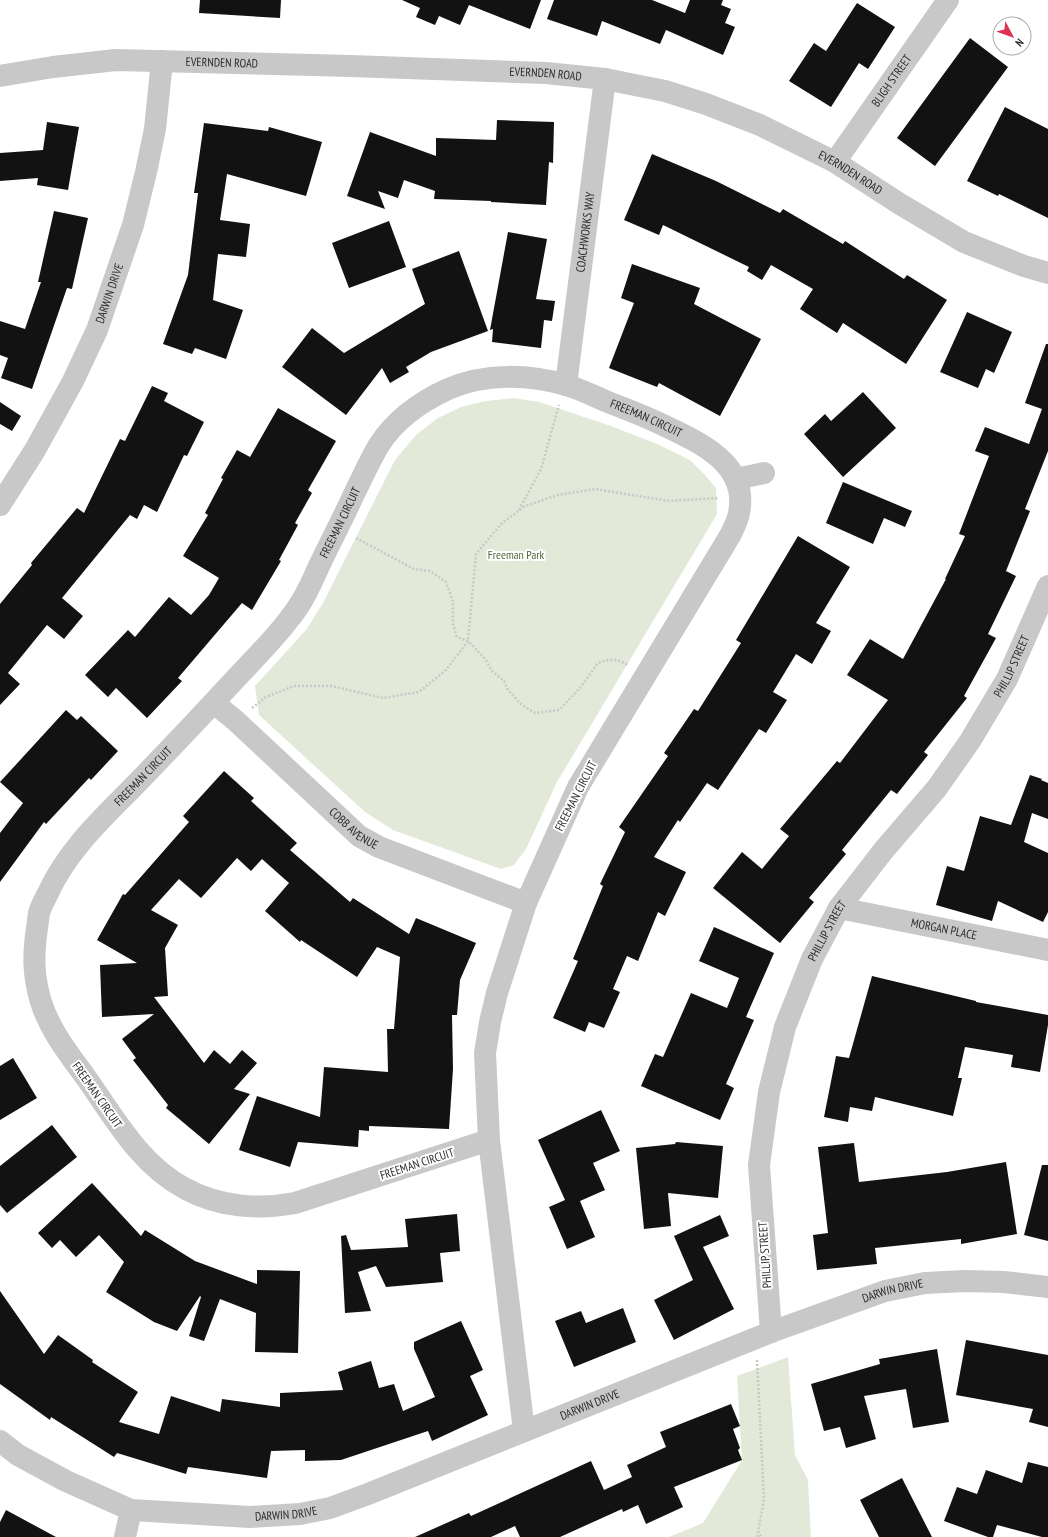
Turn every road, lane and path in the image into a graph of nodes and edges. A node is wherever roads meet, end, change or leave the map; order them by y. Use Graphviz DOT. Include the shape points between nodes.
graph roads {
  1 [pos="948,0"];
  2 [pos="162,61"];
  3 [pos="0,76"];
  4 [pos="605,79"];
  5 [pos="835,162"];
  6 [pos="1048,273"];
  7 [pos="566,385"];
  8 [pos="764,473"];
  9 [pos="738,487"];
  10 [pos="0,505"];
  11 [pos="518,511"];
  12 [pos="337,528"];
  13 [pos="1048,586"];
  14 [pos="468,641"];
  15 [pos="646,674"];
  16 [pos="214,703"];
  17 [pos="236,721"];
  18 [pos="526,903"];
  19 [pos="839,908"];
  20 [pos="1048,950"];
  21 [pos="489,1140"];
  22 [pos="1048,1286"];
  23 [pos="771,1332"];
  24 [pos="751,1340"];
  25 [pos="524,1430"];
  26 [pos="0,1441"];
  27 [pos="131,1510"];
  28 [pos="758,1531"];
  29 [pos="125,1537"];
  30 [pos="757,1537"];
  31 [pos="761,1537"];
  1 -- 5 [label="street, BLIGH STREET"];
  2 -- 3 [label="street, EVERNDEN ROAD" via="116,60"];
  2 -- 4 [label="street, EVERNDEN ROAD" via="546,73"];
  2 -- 10 [label="street, DARWIN DRIVE" via="155,130 146,172 133,225 98,330 65,395"];
  4 -- 5 [label="street, EVERNDEN ROAD" via="665,91 706,104 760,125"];
  4 -- 7 [label="street, COACHWORKS WAY"];
  5 -- 6 [label="street, EVERNDEN ROAD" via="964,242"];
  7 -- 9 [label="street, FREEMAN CIRCUIT" via="661,423 707,448 726,463"];
  7 -- 11 [label="path" via="541,469"];
  7 -- 12 [label="street, FREEMAN CIRCUIT" via="528,378 482,379 452,388 423,402 381,441"];
  8 -- 9 [label="street"];
  9 -- 11 [label="path" via="669,501 595,489 558,495 525,506"];
  9 -- 15 [label="street, FREEMAN CIRCUIT" via="739,514 731,534"];
  11 -- 14 [label="path" via="501,524 476,554"];
  12 -- 14 [label="path" via="414,569 430,571 446,582 453,602 453,624 457,637"];
  12 -- 16 [label="street, FREEMAN CIRCUIT" via="307,592 293,615"];
  13 -- 19 [label="street, PHILLIP STREET" via="1008,679 970,741 937,788"];
  14 -- 15 [label="path" via="521,704 535,713 559,710 580,688 598,662 618,660"];
  14 -- 17 [label="path" via="446,670 419,692 383,698 332,686 294,686 266,697"];
  15 -- 18 [label="street, FREEMAN CIRCUIT" via="578,787"];
  16 -- 17 [label="street, COBB AVENUE"];
  16 -- 21 [label="street, FREEMAN CIRCUIT" via="81,841 55,878 39,913 34,975 42,1005 53,1031 143,1156 163,1175 208,1199 245,1206 274,1207 295,1203"];
  17 -- 18 [label="street, COBB AVENUE" via="359,836 380,847"];
  18 -- 21 [label="street, FREEMAN CIRCUIT" via="497,993 486,1046"];
  19 -- 20 [label="street, MORGAN PLACE"];
  19 -- 23 [label="street, PHILLIP STREET" via="812,959 785,1027 769,1092 759,1165"];
  21 -- 25 [label="street, FREEMAN CIRCUIT"];
  22 -- 23 [label="street, DARWIN DRIVE" via="989,1281 924,1283 885,1291"];
  23 -- 24 [label="street, DARWIN DRIVE"];
  24 -- 25 [label="street, DARWIN DRIVE"];
  24 -- 28 [label="path" via="757,1361 764,1500"];
  25 -- 27 [label="street, DARWIN DRIVE" via="330,1508 300,1514 250,1517"];
  26 -- 27 [label="street, DARWIN DRIVE" via="18,1455 66,1481"];
  27 -- 29 [label="street"];
  28 -- 30 [label="path"];
  28 -- 31 [label="path"];
}
